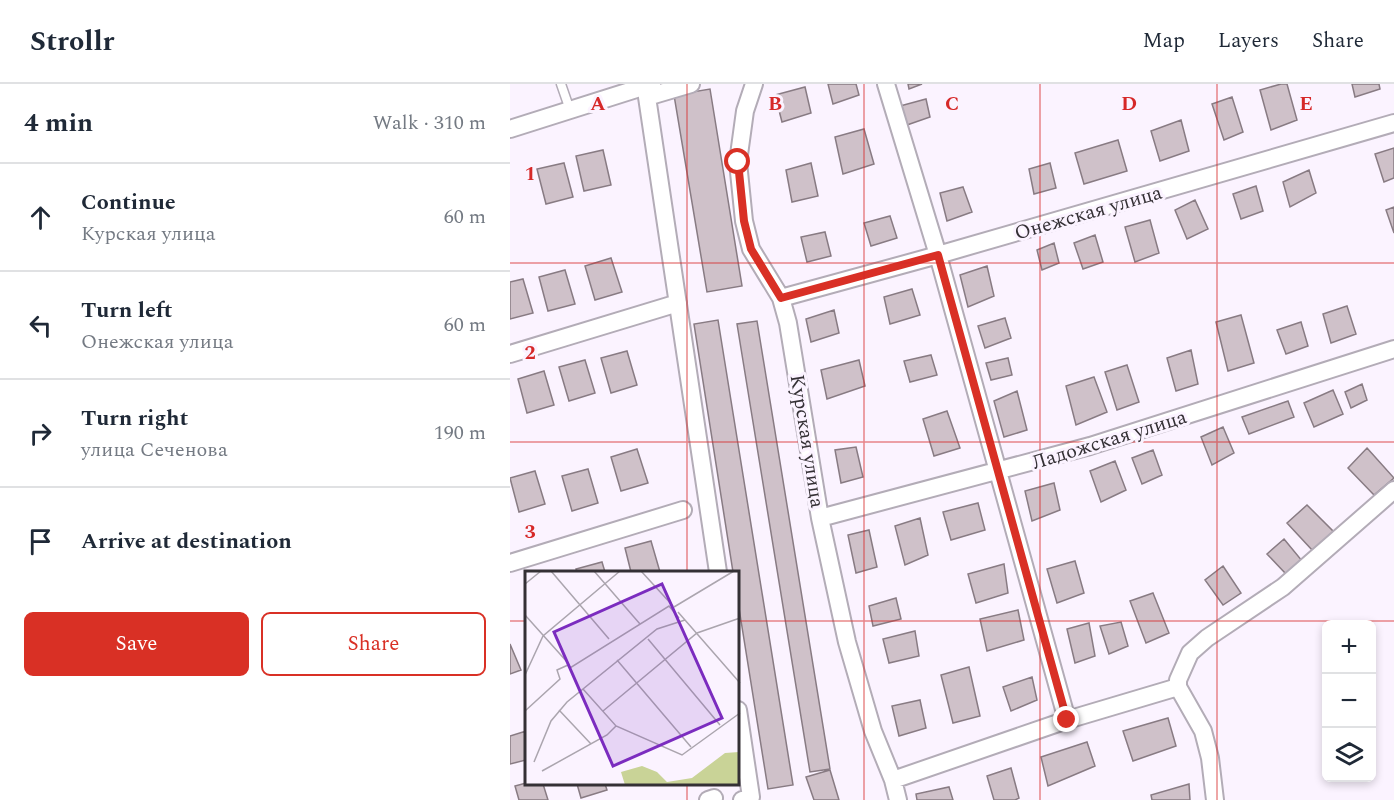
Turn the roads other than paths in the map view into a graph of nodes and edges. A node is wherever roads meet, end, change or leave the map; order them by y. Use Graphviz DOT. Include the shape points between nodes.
graph roads {
  1 [pos="561,84"];
  2 [pos="652,84"];
  3 [pos="691,84"];
  4 [pos="754,84"];
  5 [pos="886,84"];
  6 [pos="570,110"];
  7 [pos="1394,123"];
  8 [pos="510,129"];
  9 [pos="938,255"];
  10 [pos="781,298"];
  11 [pos="678,303"];
  12 [pos="1394,349"];
  13 [pos="510,354"];
  14 [pos="997,472"];
  15 [pos="1394,490"];
  16 [pos="683,510"];
  17 [pos="820,518"];
  18 [pos="510,563"];
  19 [pos="718,571"];
  20 [pos="1178,687"];
  21 [pos="1067,720"];
  22 [pos="740,724"];
  23 [pos="892,780"];
  24 [pos="742,800"];
  25 [pos="898,800"];
  26 [pos="1215,800"];
  1 -- 6 [label="lane"];
  2 -- 6 [label="street"];
  3 -- 11 [label="street" via="647,97"];
  4 -- 10 [label="street, Курская улица" via="745,111 738,162 744,221 751,249"];
  5 -- 9 [label="street"];
  6 -- 8 [label="street"];
  7 -- 9 [label="street, Онежская улица"];
  9 -- 10 [label="street, Онежская улица"];
  9 -- 14 [label="street"];
  10 -- 17 [label="street, Курская улица"];
  11 -- 13 [label="street"];
  11 -- 19 [label="street"];
  12 -- 14 [label="street, Ладожская улица"];
  14 -- 17 [label="street, Ладожская улица"];
  14 -- 21 [label="street"];
  15 -- 20 [label="street" via="1283,587 1207,638 1190,654"];
  16 -- 18 [label="street"];
  17 -- 23 [label="street, Курская улица" via="847,642"];
  20 -- 21 [label="street"];
  20 -- 26 [label="street" via="1203,731"];
  21 -- 23 [label="street"];
  22 -- 24 [label="street" via="751,797"];
  23 -- 25 [label="street, Курская улица"];
}
